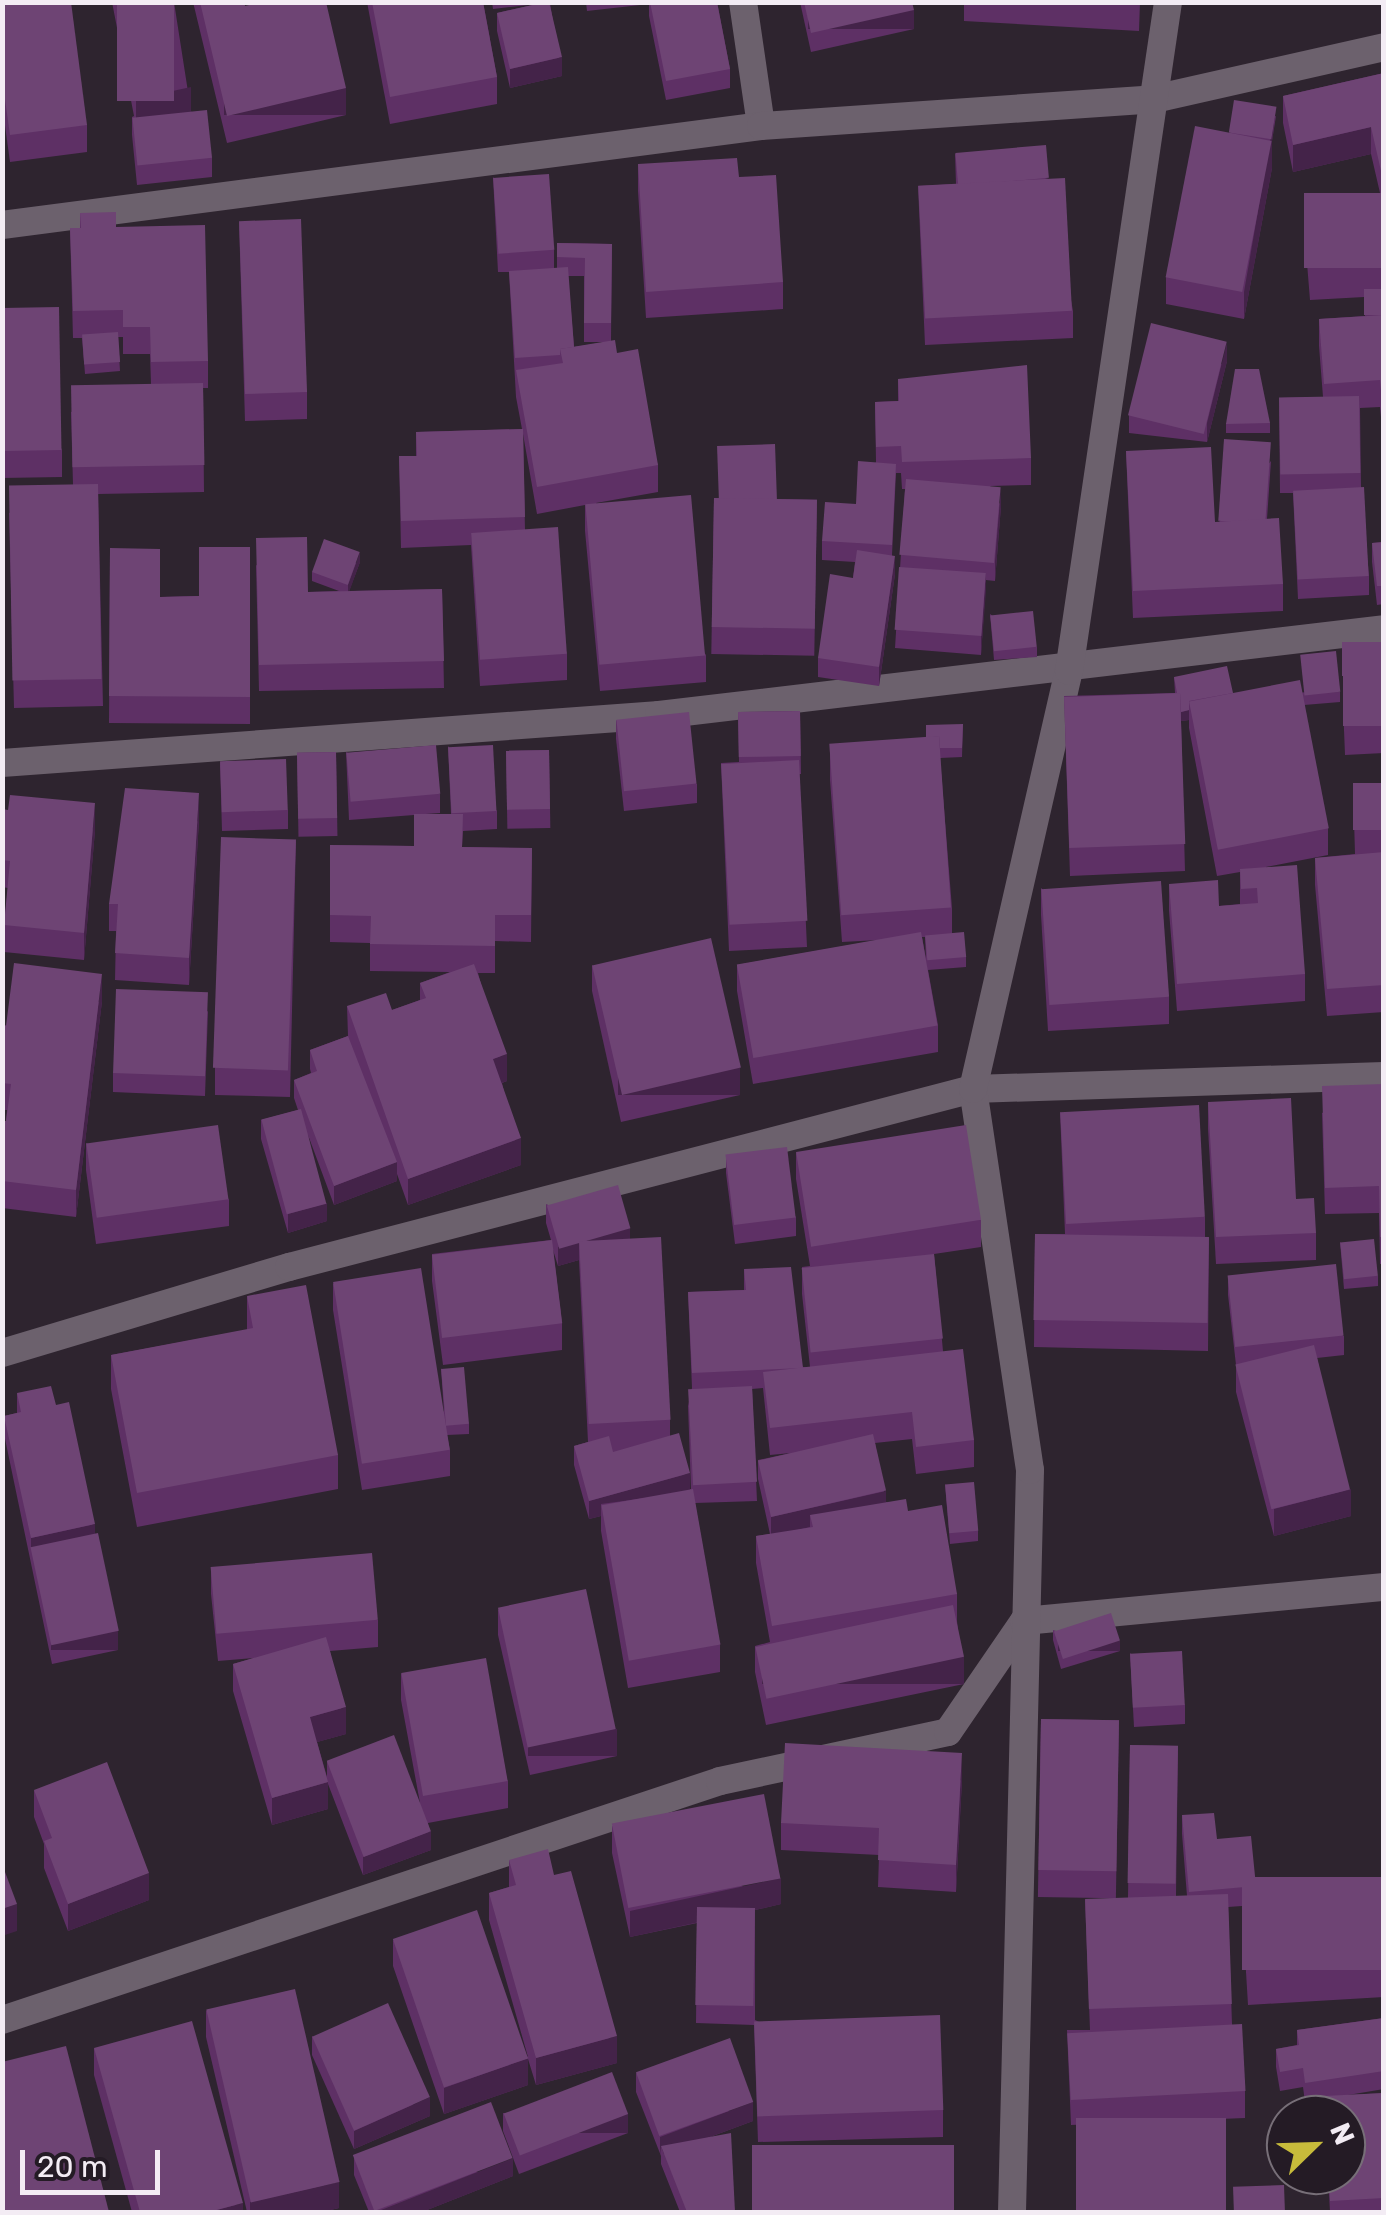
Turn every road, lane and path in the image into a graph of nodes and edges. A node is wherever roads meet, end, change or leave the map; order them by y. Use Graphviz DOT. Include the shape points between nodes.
graph roads {
  1 [pos="743,2"];
  2 [pos="1168,2"];
  3 [pos="1384,47"];
  4 [pos="1154,99"];
  5 [pos="761,126"];
  6 [pos="2,224"];
  7 [pos="1384,629"];
  8 [pos="1070,672"];
  9 [pos="2,764"];
  10 [pos="1384,1076"];
  11 [pos="973,1089"];
  12 [pos="2,1352"];
  13 [pos="1384,1586"];
  14 [pos="1024,1621"];
  15 [pos="2,2020"];
  16 [pos="1012,2212"];
  1 -- 5 [label="street"];
  2 -- 4 [label="street"];
  3 -- 4 [label="street"];
  4 -- 5 [label="street"];
  4 -- 8 [label="street"];
  5 -- 6 [label="street"];
  7 -- 8 [label="street"];
  8 -- 9 [label="street" via="659,715"];
  8 -- 11 [label="street"];
  10 -- 11 [label="street"];
  11 -- 12 [label="street" via="289,1267"];
  11 -- 14 [label="street" via="1030,1470"];
  13 -- 14 [label="street"];
  14 -- 15 [label="street" via="948,1732 720,1781"];
  14 -- 16 [label="street"];
}
